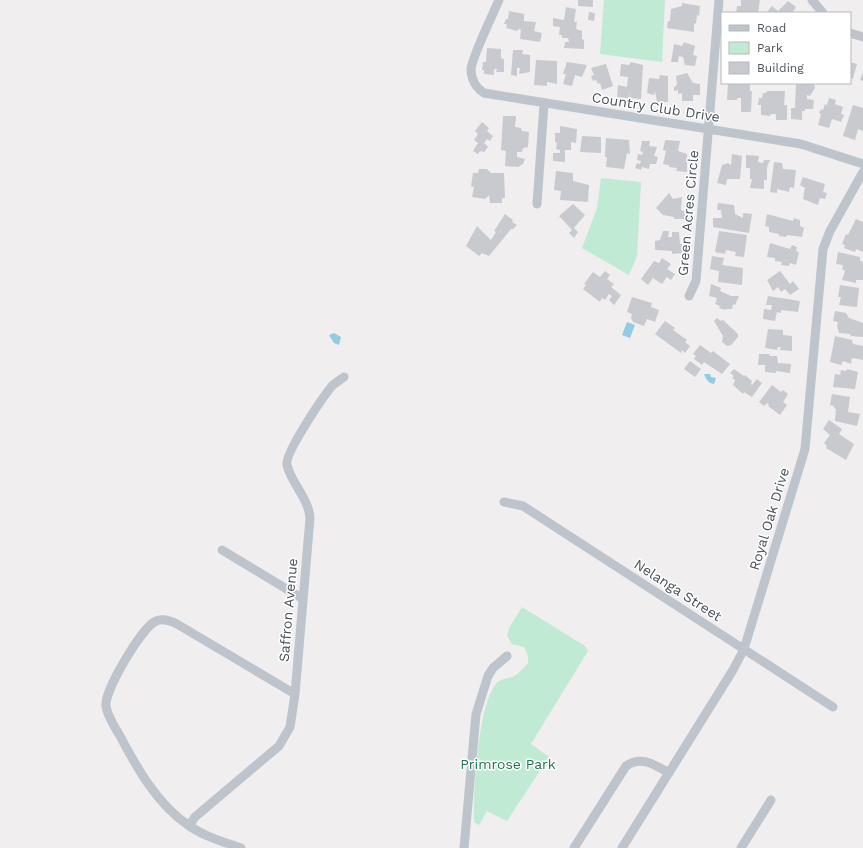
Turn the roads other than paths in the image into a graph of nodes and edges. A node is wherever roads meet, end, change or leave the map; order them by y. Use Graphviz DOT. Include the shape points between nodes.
graph roads {
  1 [pos="499,0"];
  2 [pos="719,0"];
  3 [pos="812,0"];
  4 [pos="822,12"];
  5 [pos="851,33"];
  6 [pos="863,37"];
  7 [pos="544,104"];
  8 [pos="708,130"];
  9 [pos="863,164"];
  10 [pos="863,172"];
  11 [pos="537,204"];
  12 [pos="689,296"];
  13 [pos="344,377"];
  14 [pos="504,502"];
  15 [pos="222,550"];
  16 [pos="303,599"];
  17 [pos="744,649"];
  18 [pos="507,656"];
  19 [pos="295,694"];
  20 [pos="834,708"];
  21 [pos="669,773"];
  22 [pos="772,800"];
  23 [pos="189,826"];
  24 [pos="241,848"];
  25 [pos="464,848"];
  26 [pos="574,848"];
  27 [pos="622,848"];
  28 [pos="741,848"];
  1 -- 7 [label="street, Country Club Drive" via="471,73 482,91"];
  2 -- 8 [label="street, Green Acres Circle"];
  3 -- 4 [label="street"];
  5 -- 6 [label="street"];
  7 -- 8 [label="street, Country Club Drive"];
  7 -- 11 [label="street"];
  8 -- 9 [label="street, Country Club Drive" via="801,144"];
  8 -- 12 [label="street, Green Acres Circle" via="696,281"];
  10 -- 17 [label="street, Royal Oak Drive" via="830,231 823,249 805,449"];
  13 -- 16 [label="street, Saffron Avenue" via="332,386 296,439 286,459 288,470 310,512"];
  14 -- 17 [label="street, Nelanga Street" via="522,505"];
  15 -- 16 [label="street"];
  16 -- 19 [label="street, Saffron Avenue"];
  17 -- 20 [label="street, Nelanga Street"];
  17 -- 21 [label="street, Royal Oak Drive"];
  18 -- 25 [label="street" via="488,676 476,714"];
  19 -- 23 [label="street, Saffron Avenue" via="292,723 283,741 195,817"];
  19 -- 23 [label="street" via="177,624 161,620 146,628 110,690 106,707 139,770 170,810"];
  21 -- 26 [label="street" via="643,761 635,760 626,766"];
  21 -- 27 [label="street, Royal Oak Drive"];
  22 -- 28 [label="street"];
  23 -- 24 [label="street"];
}
